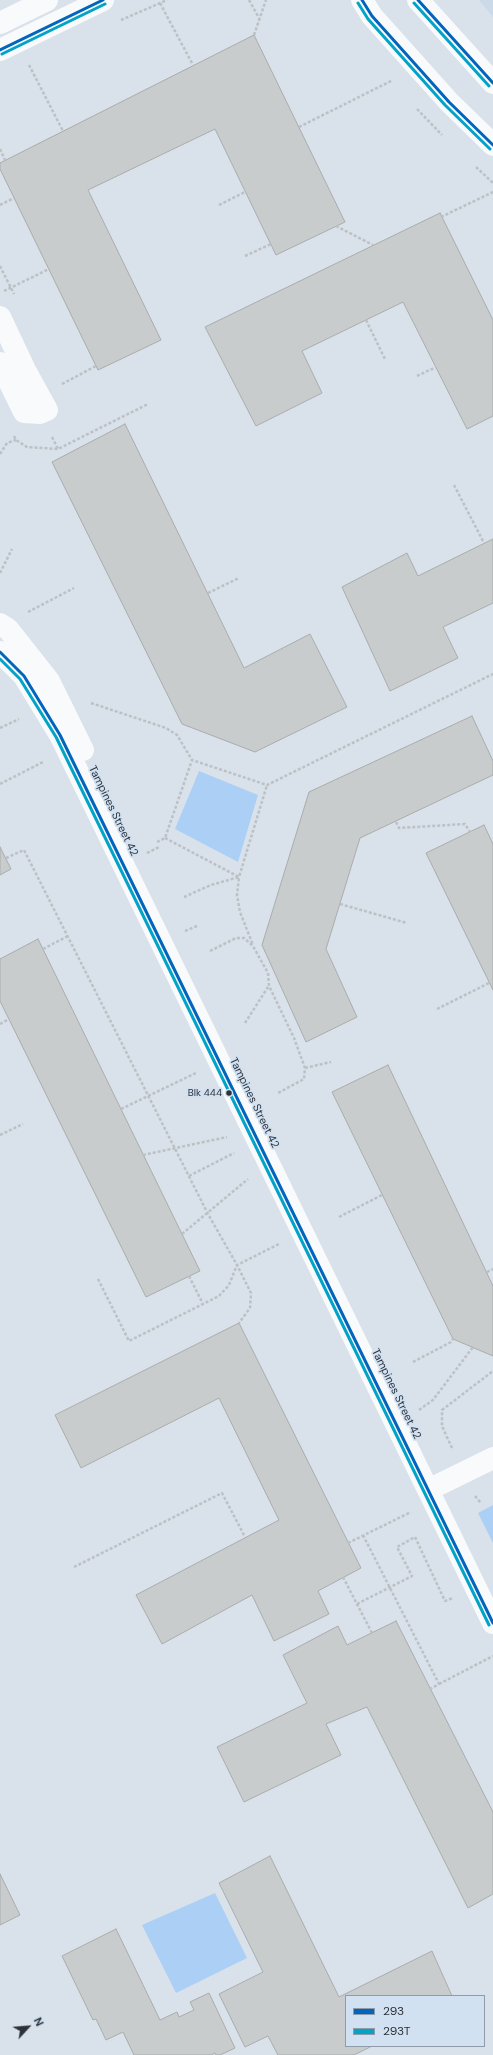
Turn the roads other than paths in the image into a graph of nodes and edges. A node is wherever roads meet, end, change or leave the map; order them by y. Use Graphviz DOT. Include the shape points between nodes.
graph roads {
  1 [pos="47,0"];
  2 [pos="103,0"];
  3 [pos="362,0"];
  4 [pos="418,0"];
  5 [pos="0,23"];
  6 [pos="9,45"];
  7 [pos="493,83"];
  8 [pos="493,145"];
  9 [pos="0,317"];
  10 [pos="0,363"];
  11 [pos="4,626"];
  12 [pos="0,652"];
  13 [pos="493,1458"];
  14 [pos="434,1488"];
  15 [pos="493,1593"];
  16 [pos="493,1624"];
  1 -- 5 [label="street"];
  2 -- 6 [label="street"];
  3 -- 8 [label="street" via="372,16 449,102"];
  4 -- 7 [label="street"];
  9 -- 10 [label="street" via="47,410 40,413 24,412"];
  11 -- 14 [label="street, Tampines Street 42" via="53,687"];
  12 -- 14 [label="street, Tampines Street 42" via="24,676 67,750"];
  13 -- 14 [label="street"];
  14 -- 15 [label="street, Tampines Street 42"];
  14 -- 16 [label="street, Tampines Street 42"];
}
